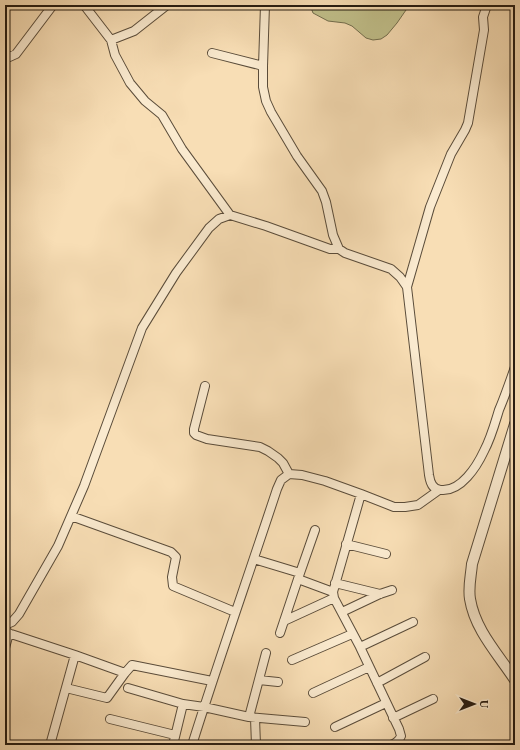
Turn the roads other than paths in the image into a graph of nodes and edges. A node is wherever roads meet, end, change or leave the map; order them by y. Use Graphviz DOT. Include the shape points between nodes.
graph roads {
  1 [pos="53,5"];
  2 [pos="84,5"];
  3 [pos="167,5"];
  4 [pos="265,5"];
  5 [pos="487,5"];
  6 [pos="111,40"];
  7 [pos="212,53"];
  8 [pos="5,59"];
  9 [pos="263,66"];
  10 [pos="230,214"];
  11 [pos="339,249"];
  12 [pos="408,287"];
  13 [pos="515,367"];
  14 [pos="205,386"];
  15 [pos="515,424"];
  16 [pos="289,474"];
  17 [pos="438,490"];
  18 [pos="361,494"];
  19 [pos="71,516"];
  20 [pos="315,530"];
  21 [pos="346,544"];
  22 [pos="386,554"];
  23 [pos="254,559"];
  24 [pos="299,576"];
  25 [pos="392,590"];
  26 [pos="334,591"];
  27 [pos="380,594"];
  28 [pos="235,612"];
  29 [pos="342,612"];
  30 [pos="284,621"];
  31 [pos="414,622"];
  32 [pos="5,625"];
  33 [pos="7,633"];
  34 [pos="280,633"];
  35 [pos="352,634"];
  36 [pos="360,647"];
  37 [pos="5,648"];
  38 [pos="266,653"];
  39 [pos="75,655"];
  40 [pos="425,657"];
  41 [pos="292,660"];
  42 [pos="369,667"];
  43 [pos="125,673"];
  44 [pos="259,680"];
  45 [pos="515,680"];
  46 [pos="212,681"];
  47 [pos="278,682"];
  48 [pos="377,682"];
  49 [pos="66,688"];
  50 [pos="128,688"];
  51 [pos="313,694"];
  52 [pos="433,699"];
  53 [pos="386,703"];
  54 [pos="183,704"];
  55 [pos="204,707"];
  56 [pos="252,718"];
  57 [pos="394,718"];
  58 [pos="110,719"];
  59 [pos="305,722"];
  60 [pos="335,727"];
  61 [pos="175,735"];
  62 [pos="50,745"];
  63 [pos="173,745"];
  64 [pos="192,745"];
  65 [pos="256,745"];
  66 [pos="391,745"];
  1 -- 8 [label="street" via="16,54"];
  2 -- 6 [label="street"];
  3 -- 6 [label="street" via="134,31"];
  4 -- 9 [label="street"];
  5 -- 12 [label="street" via="468,123 451,154 430,206"];
  6 -- 10 [label="street" via="115,55 130,83 145,101 162,115 182,149"];
  7 -- 9 [label="street"];
  9 -- 11 [label="street" via="266,101 297,156 322,191"];
  10 -- 11 [label="street" via="330,249"];
  10 -- 19 [label="street" via="209,228 176,273 142,328"];
  11 -- 12 [label="street" via="391,269"];
  12 -- 17 [label="street" via="430,482"];
  13 -- 17 [label="street" via="485,450 472,471 459,485 445,491"];
  14 -- 16 [label="street" via="194,433 207,439 260,447 278,458"];
  15 -- 45 [label="street" via="472,564 470,582 470,598 475,616 485,637"];
  16 -- 18 [label="street" via="302,475"];
  16 -- 23 [label="street" via="277,488"];
  17 -- 18 [label="street" via="418,505 405,507 394,507"];
  18 -- 21 [label="street"];
  19 -- 28 [label="street" via="171,552 176,557 173,586"];
  19 -- 32 [label="street" via="58,546 19,614"];
  20 -- 24 [label="street"];
  21 -- 22 [label="street"];
  21 -- 26 [label="street"];
  23 -- 24 [label="street"];
  23 -- 28 [label="street"];
  24 -- 26 [label="street"];
  24 -- 30 [label="street"];
  25 -- 27 [label="street"];
  26 -- 27 [label="street"];
  26 -- 29 [label="street"];
  26 -- 30 [label="street"];
  27 -- 29 [label="street"];
  28 -- 46 [label="street"];
  29 -- 35 [label="street"];
  30 -- 34 [label="street"];
  31 -- 36 [label="street"];
  33 -- 37 [label="street"];
  33 -- 39 [label="street"];
  35 -- 36 [label="street"];
  35 -- 41 [label="street"];
  36 -- 42 [label="street"];
  38 -- 44 [label="street"];
  39 -- 43 [label="street"];
  39 -- 49 [label="street"];
  40 -- 48 [label="street"];
  42 -- 48 [label="street"];
  42 -- 51 [label="street"];
  43 -- 46 [label="street" via="132,665"];
  43 -- 49 [label="street" via="108,698"];
  44 -- 47 [label="street"];
  44 -- 56 [label="street"];
  46 -- 55 [label="street"];
  48 -- 53 [label="street"];
  49 -- 62 [label="street"];
  50 -- 54 [label="street"];
  52 -- 57 [label="street"];
  53 -- 57 [label="street"];
  53 -- 60 [label="street"];
  54 -- 55 [label="street"];
  54 -- 61 [label="street"];
  55 -- 56 [label="street"];
  55 -- 64 [label="street"];
  56 -- 59 [label="street"];
  56 -- 65 [label="street"];
  57 -- 66 [label="street" via="401,736"];
  58 -- 61 [label="street"];
  61 -- 63 [label="street"];
}
